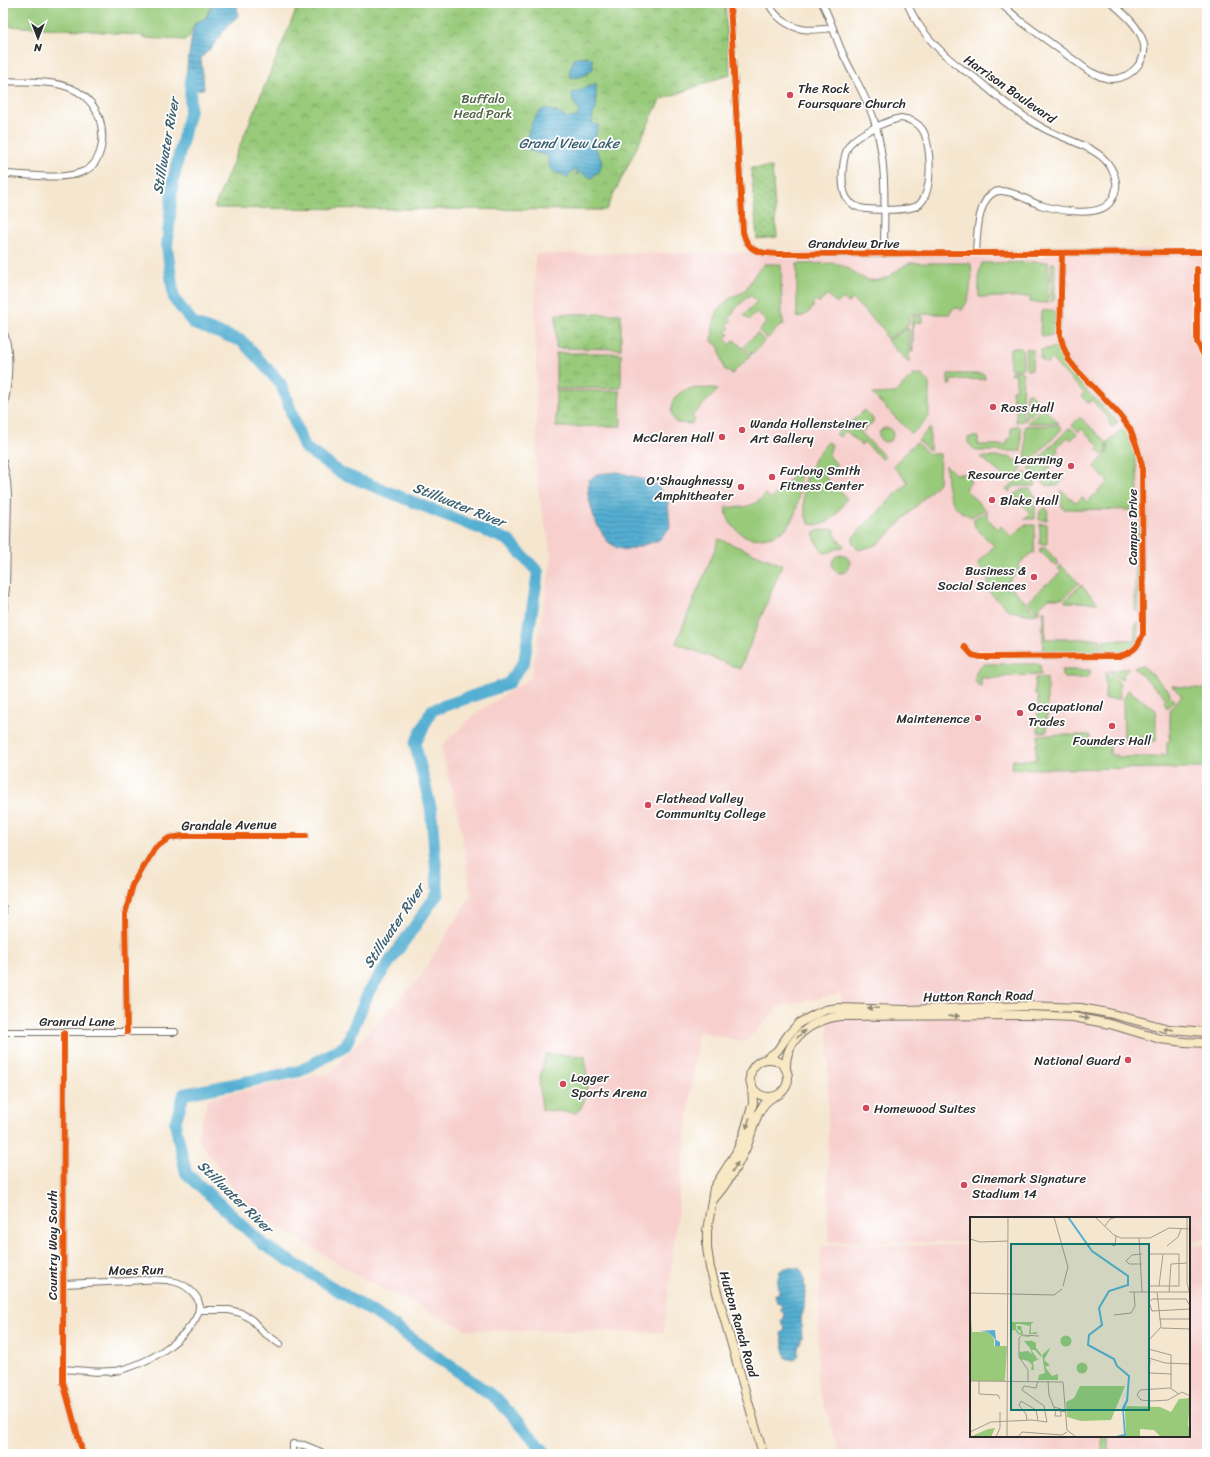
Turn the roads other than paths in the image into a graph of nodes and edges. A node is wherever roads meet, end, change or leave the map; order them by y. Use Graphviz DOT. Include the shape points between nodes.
graph roads {
  1 [pos="730,3"];
  2 [pos="769,3"];
  3 [pos="822,3"];
  4 [pos="907,3"];
  5 [pos="1000,3"];
  6 [pos="1112,3"];
  7 [pos="833,28"];
  8 [pos="3,81"];
  9 [pos="877,127"];
  10 [pos="3,174"];
  11 [pos="884,209"];
  12 [pos="1207,252"];
  13 [pos="976,253"];
  14 [pos="884,254"];
  15 [pos="1062,254"];
  16 [pos="3,332"];
  17 [pos="3,409"];
  18 [pos="3,462"];
  19 [pos="5,532"];
  20 [pos="3,613"];
  21 [pos="965,647"];
  22 [pos="306,836"];
  23 [pos="3,908"];
  24 [pos="3,929"];
  25 [pos="3,1032"];
  26 [pos="127,1032"];
  27 [pos="175,1032"];
  28 [pos="1207,1032"];
  29 [pos="64,1033"];
  30 [pos="1207,1043"];
  31 [pos="766,1059"];
  32 [pos="786,1068"];
  33 [pos="752,1085"];
  34 [pos="773,1097"];
  35 [pos="713,1200"];
  36 [pos="63,1284"];
  37 [pos="200,1310"];
  38 [pos="280,1344"];
  39 [pos="63,1369"];
  40 [pos="321,1452"];
  41 [pos="82,1454"];
  42 [pos="293,1454"];
  43 [pos="763,1454"];
  1 -- 14 [label="street, Grandview Drive" via="743,232 747,244 764,254"];
  2 -- 7 [label="street" via="778,17 795,28"];
  3 -- 7 [label="street"];
  4 -- 13 [label="street, Harrison Boulevard" via="924,34 951,60 1032,121 1097,153 1108,164 1115,177 1116,191 1110,204 1091,212 1048,206 1007,192 996,192 987,199 980,215"];
  5 -- 6 [label="street" via="1089,71 1112,79 1127,75 1136,68 1142,59 1144,48 1137,29"];
  7 -- 9 [label="street"];
  8 -- 10 [label="street" via="61,85 78,92 88,99 98,112 102,128 100,150 96,160 80,173 46,176"];
  9 -- 11 [label="street" via="883,164"];
  9 -- 11 [label="street" via="858,137 848,147 844,162 844,188 846,197 856,207"];
  9 -- 11 [label="street" via="894,119 911,120 922,130 929,149 928,189 921,203 912,208"];
  11 -- 14 [label="street"];
  12 -- 15 [label="street, Grandview Drive"];
  13 -- 14 [label="street, Grandview Drive"];
  13 -- 15 [label="street, Grandview Drive"];
  15 -- 21 [label="street, Campus Drive" via="1060,335 1064,348 1077,370 1130,429 1142,466 1143,634 1135,649 1119,656 980,657 972,655"];
  16 -- 17 [label="street" via="8,351"];
  18 -- 19 [label="street" via="8,488"];
  19 -- 20 [label="street" via="6,588"];
  22 -- 26 [label="street, Grandale Avenue" via="183,836 169,838 155,848 133,885 125,914"];
  23 -- 24 [label="street"];
  25 -- 29 [label="street, Granrud Lane"];
  26 -- 27 [label="street, Granrud Lane"];
  26 -- 29 [label="street, Granrud Lane"];
  28 -- 31 [label="main road, Hutton Ranch Road, one-way" via="1169,1030 1081,1008 838,1008 825,1010 799,1023 777,1051"];
  29 -- 36 [label="street, Country Way South"];
  32 -- 30 [label="main road, Hutton Ranch Road, one-way" via="789,1050 801,1034 816,1023 839,1016 1028,1014 1073,1017 1104,1022 1160,1039"];
  31 -- 32 [label="main road" via="778,1060"];
  31 -- 33 [label="main road" via="758,1062 752,1070"];
  32 -- 34 [label="main road" via="787,1086"];
  33 -- 34 [label="main road" via="761,1095"];
  33 -- 35 [label="main road, Hutton Ranch Road, one-way" via="753,1103 750,1116 738,1148 714,1188"];
  35 -- 34 [label="main road, Hutton Ranch Road, one-way" via="740,1160 762,1106"];
  35 -- 43 [label="main road, Hutton Ranch Road" via="707,1231 710,1268"];
  36 -- 37 [label="street, Moes Run" via="157,1279 176,1282 190,1289 198,1299"];
  36 -- 39 [label="street, Country Way South"];
  37 -- 38 [label="street" via="229,1310 242,1313 262,1332"];
  37 -- 39 [label="street" via="185,1333 149,1359 120,1370"];
  39 -- 41 [label="street, Country Way South" via="63,1382"];
  40 -- 42 [label="street" via="304,1445 293,1444"];
}
